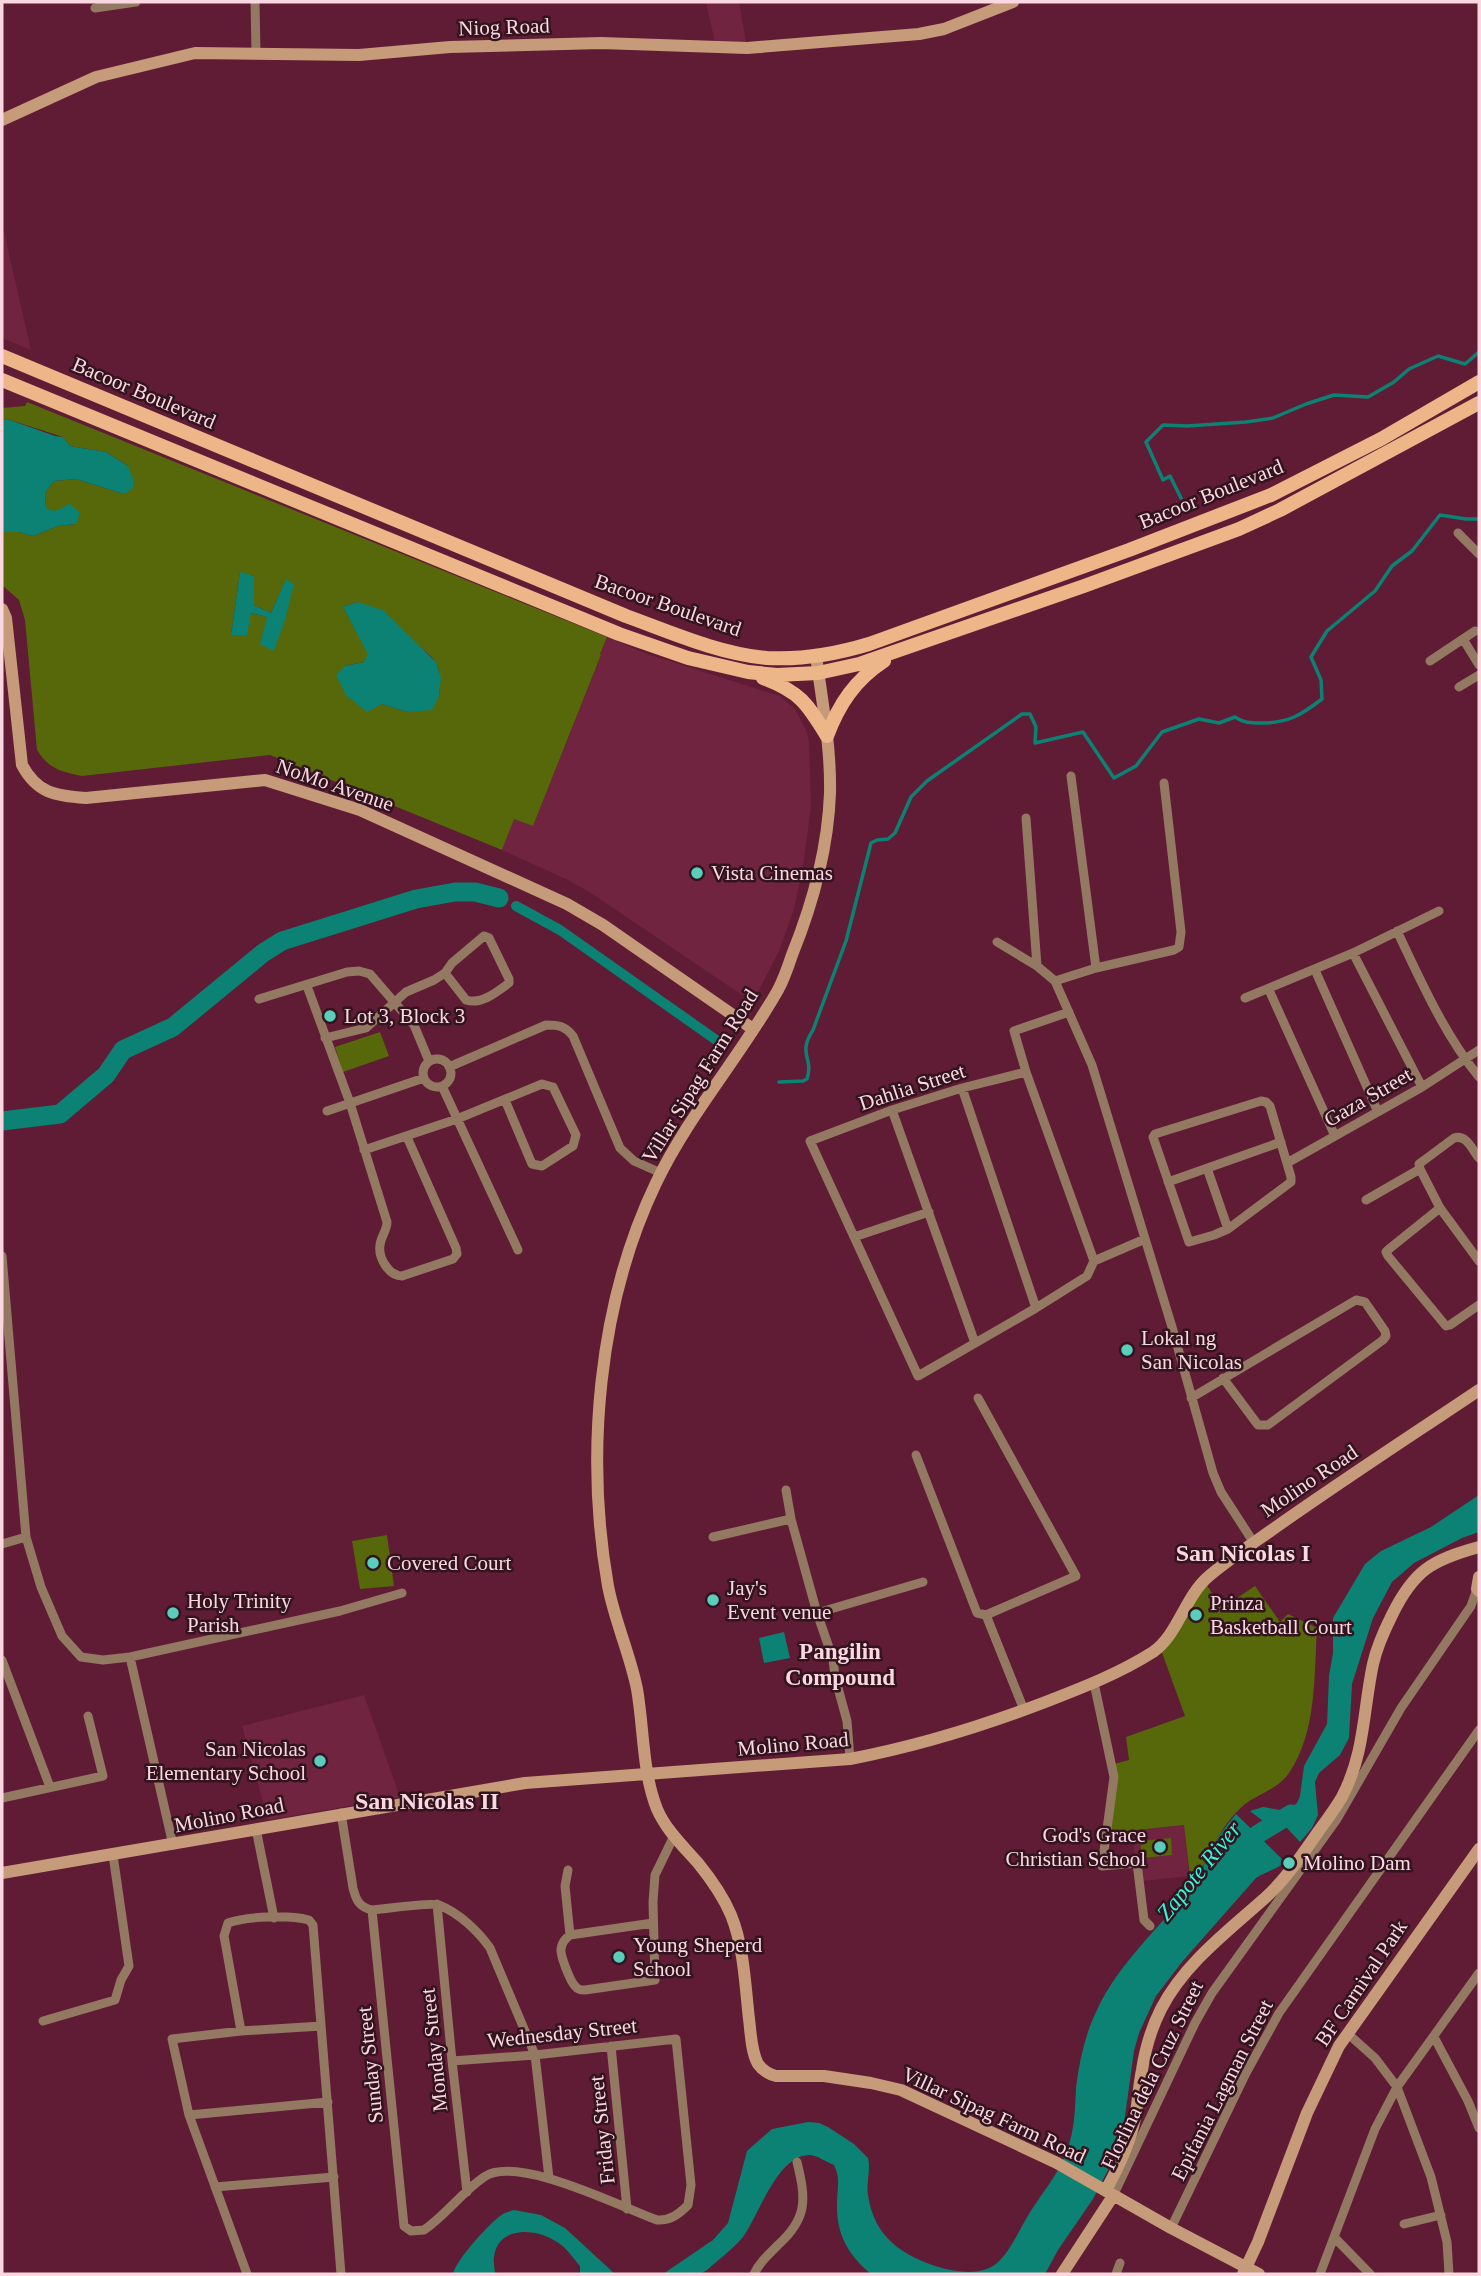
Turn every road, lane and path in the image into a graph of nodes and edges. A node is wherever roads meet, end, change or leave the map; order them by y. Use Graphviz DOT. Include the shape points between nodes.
graph roads {
  1 [pos="136,2"];
  2 [pos="255,2"];
  3 [pos="1013,2"];
  4 [pos="95,8"];
  5 [pos="256,53"];
  6 [pos="2,120"];
  7 [pos="2,356"];
  8 [pos="2,380"];
  9 [pos="1479,382"];
  10 [pos="1479,403"];
  11 [pos="1458,533"];
  12 [pos="1479,554"];
  13 [pos="2,609"];
  14 [pos="1475,631"];
  15 [pos="1463,639"];
  16 [pos="894,653"];
  17 [pos="816,656"];
  18 [pos="1430,661"];
  19 [pos="1479,665"];
  20 [pos="748,672"];
  21 [pos="818,673"];
  22 [pos="1479,675"];
  23 [pos="1459,687"];
  24 [pos="827,736"];
  25 [pos="1071,776"];
  26 [pos="1164,783"];
  27 [pos="1026,818"];
  28 [pos="1439,911"];
  29 [pos="1397,931"];
  30 [pos="996,942"];
  31 [pos="1353,953"];
  32 [pos="1037,966"];
  33 [pos="1096,968"];
  34 [pos="1315,970"];
  35 [pos="445,973"];
  36 [pos="1055,981"];
  37 [pos="307,986"];
  38 [pos="1269,990"];
  39 [pos="260,999"];
  40 [pos="1245,999"];
  41 [pos="395,1002"];
  42 [pos="1069,1012"];
  43 [pos="753,1029"];
  44 [pos="326,1038"];
  45 [pos="1479,1050"];
  46 [pos="1465,1059"];
  47 [pos="429,1061"];
  48 [pos="449,1067"];
  49 [pos="1026,1072"];
  50 [pos="1479,1077"];
  51 [pos="424,1078"];
  52 [pos="442,1086"];
  53 [pos="1422,1087"];
  54 [pos="962,1088"];
  55 [pos="505,1100"];
  56 [pos="350,1103"];
  57 [pos="892,1110"];
  58 [pos="327,1111"];
  59 [pos="1378,1112"];
  60 [pos="457,1119"];
  61 [pos="1335,1136"];
  62 [pos="407,1137"];
  63 [pos="1281,1142"];
  64 [pos="364,1150"];
  65 [pos="1479,1158"];
  66 [pos="1287,1163"];
  67 [pos="1207,1168"];
  68 [pos="1420,1169"];
  69 [pos="661,1173"];
  70 [pos="1168,1182"];
  71 [pos="1366,1200"];
  72 [pos="1440,1208"];
  73 [pos="929,1212"];
  74 [pos="1228,1229"];
  75 [pos="854,1237"];
  76 [pos="1145,1240"];
  77 [pos="518,1250"];
  78 [pos="2,1256"];
  79 [pos="1094,1261"];
  80 [pos="1479,1262"];
  81 [pos="1479,1305"];
  82 [pos="1036,1308"];
  83 [pos="4,1336"];
  84 [pos="975,1343"];
  85 [pos="1223,1378"];
  86 [pos="1479,1390"];
  87 [pos="978,1398"];
  88 [pos="1191,1398"];
  89 [pos="916,1455"];
  90 [pos="786,1490"];
  91 [pos="791,1519"];
  92 [pos="26,1536"];
  93 [pos="713,1537"];
  94 [pos="1254,1542"];
  95 [pos="2,1544"];
  96 [pos="1479,1547"];
  97 [pos="923,1582"];
  98 [pos="1478,1586"];
  99 [pos="402,1593"];
  100 [pos="817,1613"];
  101 [pos="986,1615"];
  102 [pos="130,1657"];
  103 [pos="2,1660"];
  104 [pos="1094,1683"];
  105 [pos="1024,1710"];
  106 [pos="88,1716"];
  107 [pos="1479,1730"];
  108 [pos="850,1759"];
  109 [pos="647,1773"];
  110 [pos="50,1787"];
  111 [pos="2,1798"];
  112 [pos="341,1813"];
  113 [pos="256,1829"];
  114 [pos="674,1836"];
  115 [pos="173,1845"];
  116 [pos="1479,1849"];
  117 [pos="113,1855"];
  118 [pos="568,1870"];
  119 [pos="2,1873"];
  120 [pos="437,1904"];
  121 [pos="372,1910"];
  122 [pos="274,1918"];
  123 [pos="653,1923"];
  124 [pos="1150,1926"];
  125 [pos="570,1935"];
  126 [pos="1478,1980"];
  127 [pos="43,2021"];
  128 [pos="321,2026"];
  129 [pos="241,2031"];
  130 [pos="1347,2034"];
  131 [pos="1434,2036"];
  132 [pos="611,2046"];
  133 [pos="535,2055"];
  134 [pos="452,2061"];
  135 [pos="1397,2087"];
  136 [pos="328,2102"];
  137 [pos="189,2115"];
  138 [pos="1479,2128"];
  139 [pos="797,2162"];
  140 [pos="334,2177"];
  141 [pos="549,2178"];
  142 [pos="215,2187"];
  143 [pos="1106,2191"];
  144 [pos="467,2192"];
  145 [pos="627,2209"];
  146 [pos="1441,2215"];
  147 [pos="1404,2224"];
  148 [pos="1171,2228"];
  149 [pos="1334,2237"];
  150 [pos="1120,2263"];
  151 [pos="1250,2272"];
  152 [pos="247,2274"];
  153 [pos="341,2274"];
  154 [pos="754,2274"];
  155 [pos="1062,2274"];
  156 [pos="1116,2274"];
  157 [pos="1320,2274"];
  158 [pos="1370,2274"];
  159 [pos="1448,2274"];
  1 -- 4 [label="street"];
  2 -- 5 [label="street"];
  3 -- 5 [label="main road, Niog Road" via="919,34 747,48 601,43 359,55"];
  5 -- 6 [label="main road, Niog Road" via="195,53 147,63 96,77"];
  7 -- 17 [label="main road, Bacoor Boulevard" via="626,616 748,655"];
  8 -- 20 [label="main road, Bacoor Boulevard" via="619,634 688,658"];
  9 -- 17 [label="main road, Bacoor Boulevard" via="1271,495 903,632"];
  10 -- 16 [label="main road, Bacoor Boulevard" via="1239,529"];
  11 -- 12 [label="street"];
  13 -- 43 [label="main road, NoMo Avenue" via="22,765 30,780 44,790 86,798 265,780 360,810 567,904"];
  14 -- 15 [label="street"];
  15 -- 18 [label="street"];
  15 -- 19 [label="street"];
  16 -- 21 [label="main road, Bacoor Boulevard"];
  16 -- 24 [label="main road" via="849,692"];
  17 -- 21 [label="main road, Villar Sipag Farm Road"];
  20 -- 21 [label="main road, Bacoor Boulevard"];
  20 -- 24 [label="main road" via="795,693"];
  21 -- 24 [label="main road, Villar Sipag Farm Road"];
  22 -- 23 [label="street"];
  24 -- 43 [label="main road, Villar Sipag Farm Road" via="830,792 816,890 779,988"];
  25 -- 33 [label="street"];
  26 -- 33 [label="street" via="1179,947"];
  27 -- 32 [label="street"];
  28 -- 29 [label="street"];
  29 -- 31 [label="street"];
  29 -- 46 [label="street"];
  30 -- 32 [label="street"];
  31 -- 34 [label="street"];
  31 -- 53 [label="street"];
  32 -- 36 [label="street"];
  33 -- 36 [label="street"];
  34 -- 38 [label="street"];
  34 -- 59 [label="street"];
  35 -- 35 [label="street" via="470,1002 509,983 484,936"];
  35 -- 41 [label="street"];
  36 -- 42 [label="street"];
  37 -- 39 [label="street"];
  37 -- 41 [label="street" via="359,971 370,974"];
  37 -- 44 [label="street"];
  38 -- 40 [label="street"];
  38 -- 61 [label="street"];
  41 -- 44 [label="street" via="366,1028"];
  41 -- 47 [label="street" via="414,1025"];
  42 -- 49 [label="street" via="1014,1031"];
  42 -- 76 [label="street" via="1092,1065"];
  43 -- 69 [label="main road, Villar Sipag Farm Road" via="701,1103"];
  44 -- 56 [label="street"];
  45 -- 46 [label="street, Gaza Street"];
  46 -- 50 [label="street"];
  46 -- 53 [label="street, Gaza Street"];
  47 -- 48 [label="street" via="443,1060"];
  47 -- 51 [label="street"];
  48 -- 52 [label="street" via="449,1079"];
  48 -- 69 [label="street" via="545,1025 567,1028 620,1148 634,1161"];
  49 -- 54 [label="street, Dahlia Street"];
  49 -- 79 [label="street"];
  51 -- 52 [label="street" via="432,1086"];
  51 -- 56 [label="street"];
  52 -- 60 [label="street"];
  53 -- 59 [label="street, Gaza Street"];
  54 -- 57 [label="street, Dahlia Street"];
  54 -- 82 [label="street"];
  55 -- 55 [label="street" via="532,1164 542,1167 573,1146 576,1135 553,1087 537,1085"];
  55 -- 60 [label="street"];
  56 -- 58 [label="street"];
  56 -- 64 [label="street"];
  57 -- 73 [label="street"];
  57 -- 75 [label="street, Dahlia Street" via="810,1141"];
  59 -- 61 [label="street, Gaza Street"];
  60 -- 62 [label="street"];
  60 -- 77 [label="street"];
  61 -- 66 [label="street, Gaza Street"];
  62 -- 64 [label="street"];
  62 -- 64 [label="street" via="457,1254 402,1276 389,1272 380,1251 387,1222"];
  63 -- 66 [label="street"];
  63 -- 67 [label="street"];
  63 -- 70 [label="street" via="1270,1106 1261,1101 1155,1134"];
  65 -- 68 [label="street" via="1460,1136 1422,1160"];
  66 -- 74 [label="street" via="1288,1186"];
  67 -- 70 [label="street"];
  67 -- 74 [label="street"];
  68 -- 71 [label="street"];
  68 -- 72 [label="street"];
  69 -- 109 [label="main road, Villar Sipag Farm Road" via="641,1216 615,1298 607,1336 599,1436 600,1510 608,1582 638,1692"];
  70 -- 74 [label="street" via="1189,1242"];
  72 -- 80 [label="street"];
  72 -- 81 [label="street" via="1389,1249 1388,1256 1446,1326"];
  73 -- 75 [label="street"];
  73 -- 84 [label="street"];
  75 -- 84 [label="street" via="918,1376"];
  76 -- 79 [label="street"];
  76 -- 88 [label="street"];
  78 -- 83 [label="street"];
  79 -- 82 [label="street" via="1087,1276"];
  82 -- 84 [label="street"];
  83 -- 92 [label="street"];
  85 -- 85 [label="street" via="1356,1300 1364,1302 1385,1331 1383,1340 1268,1425 1258,1425"];
  85 -- 88 [label="street"];
  86 -- 94 [label="main road, Molino Road"];
  87 -- 101 [label="street" via="1076,1576"];
  88 -- 94 [label="street" via="1221,1492"];
  89 -- 101 [label="street" via="977,1612"];
  90 -- 91 [label="street"];
  91 -- 93 [label="street"];
  91 -- 100 [label="street"];
  92 -- 95 [label="street"];
  92 -- 102 [label="street" via="62,1636 81,1657"];
  94 -- 104 [label="main road, Molino Road" via="1202,1582 1157,1649"];
  96 -- 143 [label="main road" via="1442,1558 1404,1591 1379,1641 1360,1749 1341,1799 1290,1871 1267,1897 1227,1929 1160,2011 1142,2070 1129,2143"];
  97 -- 100 [label="street"];
  98 -- 143 [label="street, Florlina dela Cruz Street" via="1471,1606 1401,1707 1337,1819 1212,1993 1122,2180"];
  99 -- 102 [label="street"];
  100 -- 108 [label="street" via="833,1659"];
  101 -- 105 [label="street"];
  102 -- 115 [label="street"];
  103 -- 110 [label="street"];
  104 -- 105 [label="main road, Molino Road"];
  104 -- 124 [label="street" via="1114,1777 1102,1866 1137,1863 1144,1920"];
  105 -- 108 [label="main road, Molino Road" via="924,1743"];
  106 -- 110 [label="street" via="103,1776"];
  107 -- 148 [label="street, Epifania Lagman Street" via="1279,2013"];
  108 -- 109 [label="main road, Molino Road"];
  109 -- 112 [label="main road, Molino Road" via="525,1783"];
  109 -- 114 [label="main road, Villar Sipag Farm Road" via="659,1813"];
  110 -- 111 [label="street"];
  112 -- 113 [label="main road, Molino Road"];
  112 -- 121 [label="street" via="355,1898"];
  113 -- 115 [label="main road, Molino Road"];
  113 -- 122 [label="street"];
  114 -- 123 [label="street" via="655,1875"];
  114 -- 143 [label="main road, Villar Sipag Farm Road" via="716,1887 739,1936 752,2047 761,2068 776,2076 824,2076 901,2091 1057,2163"];
  115 -- 117 [label="main road, Molino Road"];
  116 -- 130 [label="main road, BF Carnival Park"];
  117 -- 119 [label="main road, Molino Road"];
  117 -- 127 [label="street" via="129,1966 115,2000"];
  118 -- 125 [label="street"];
  120 -- 121 [label="street"];
  120 -- 133 [label="street" via="470,1926 490,1948"];
  120 -- 134 [label="street, Monday Street"];
  121 -- 144 [label="street, Sunday Street" via="404,2226 411,2231 424,2230"];
  122 -- 128 [label="street" via="302,1918 313,1925"];
  122 -- 129 [label="street" via="236,1920 225,1927"];
  123 -- 125 [label="street"];
  123 -- 125 [label="street" via="655,1980 580,1990 561,1954 561,1945"];
  126 -- 131 [label="street"];
  128 -- 129 [label="street"];
  128 -- 136 [label="street"];
  129 -- 137 [label="street" via="172,2039"];
  130 -- 135 [label="street" via="1375,2058"];
  130 -- 151 [label="main road, BF Carnival Park" via="1307,2113"];
  131 -- 135 [label="street"];
  131 -- 138 [label="street"];
  132 -- 133 [label="street, Wednesday Street"];
  132 -- 145 [label="street, Friday Street"];
  132 -- 145 [label="street, Wednesday Street" via="676,2039 691,2185 688,2205 673,2218 657,2220"];
  133 -- 134 [label="street, Wednesday Street"];
  133 -- 141 [label="street"];
  134 -- 144 [label="street, Monday Street"];
  135 -- 146 [label="street"];
  135 -- 149 [label="street" via="1375,2129"];
  136 -- 137 [label="street"];
  136 -- 140 [label="street"];
  137 -- 142 [label="street"];
  139 -- 154 [label="street" via="803,2209 793,2231 759,2263"];
  140 -- 142 [label="street"];
  140 -- 153 [label="street"];
  141 -- 144 [label="street" via="523,2172 493,2173"];
  141 -- 145 [label="street"];
  142 -- 152 [label="street"];
  143 -- 148 [label="main road, Villar Sipag Farm Road"];
  143 -- 155 [label="main road, Florlina dela Cruz Street"];
  146 -- 147 [label="street"];
  146 -- 159 [label="street"];
  148 -- 151 [label="main road, Villar Sipag Farm Road"];
  149 -- 157 [label="street"];
  149 -- 158 [label="street"];
  150 -- 156 [label="street"];
}
